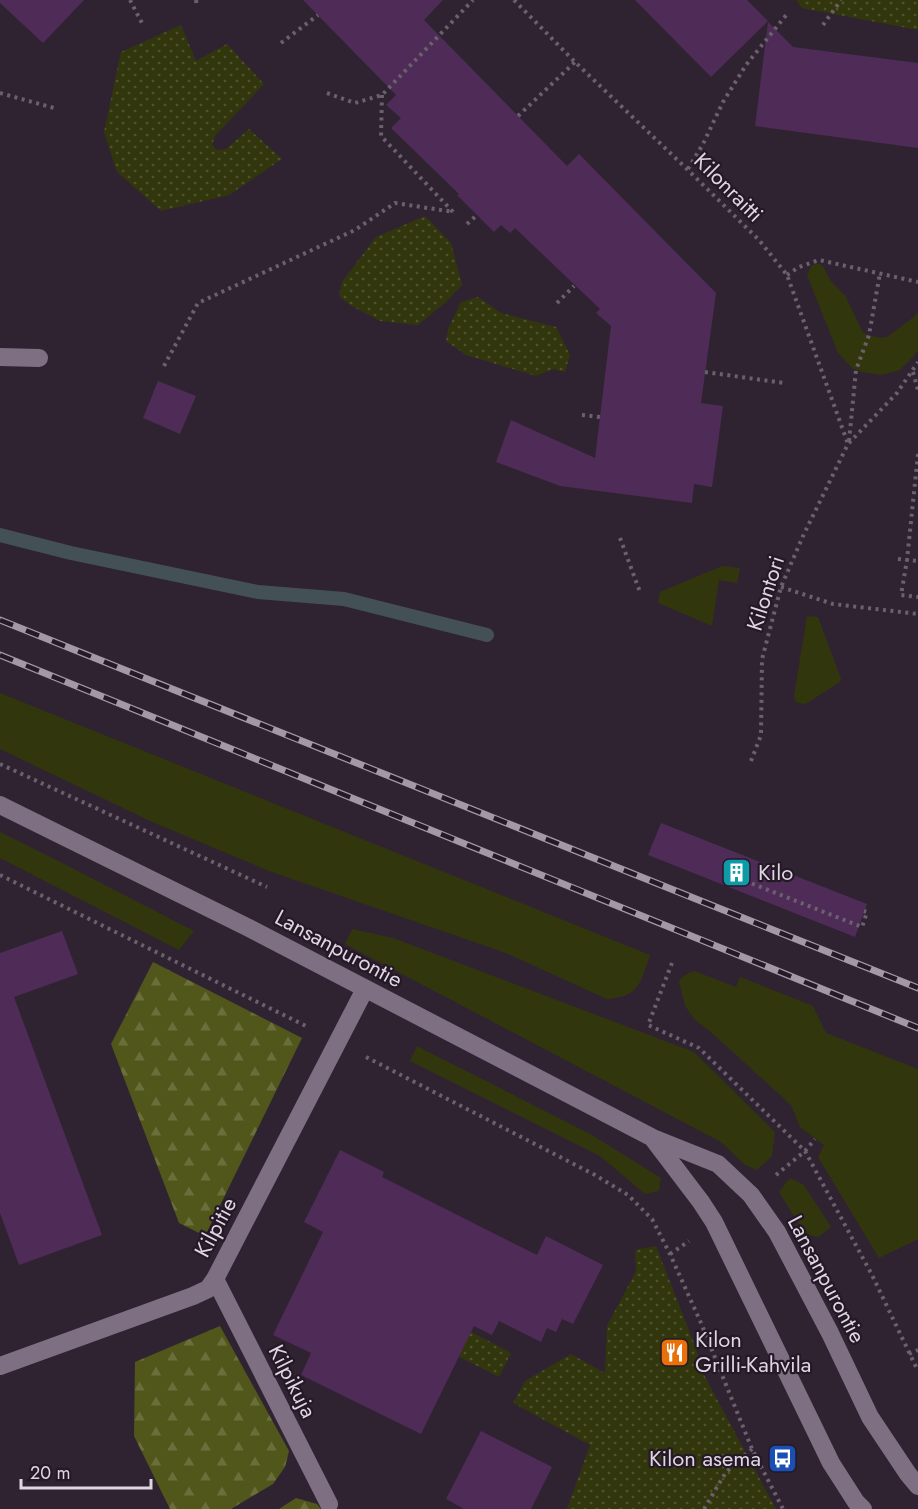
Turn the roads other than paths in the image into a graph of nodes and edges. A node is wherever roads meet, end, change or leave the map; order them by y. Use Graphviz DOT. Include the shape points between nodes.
graph roads {
  1 [pos="0,357"];
  2 [pos="39,358"];
  3 [pos="0,805"];
  4 [pos="365,989"];
  5 [pos="652,1138"];
  6 [pos="215,1279"];
  7 [pos="0,1366"];
  8 [pos="918,1486"];
  9 [pos="329,1504"];
  10 [pos="863,1509"];
  1 -- 2 [label="street"];
  3 -- 4 [label="street, Lansanpurontie"];
  4 -- 5 [label="street, Lansanpurontie"];
  4 -- 6 [label="street, Kilpitie"];
  5 -- 8 [label="street, Lansanpurontie" via="718,1164 752,1195 777,1232 870,1417"];
  5 -- 10 [label="street, Lansanpurontie" via="714,1222 831,1463"];
  6 -- 7 [label="street, Kilpitie" via="208,1289 193,1296"];
  6 -- 9 [label="street, Kilpikuja"];
}
